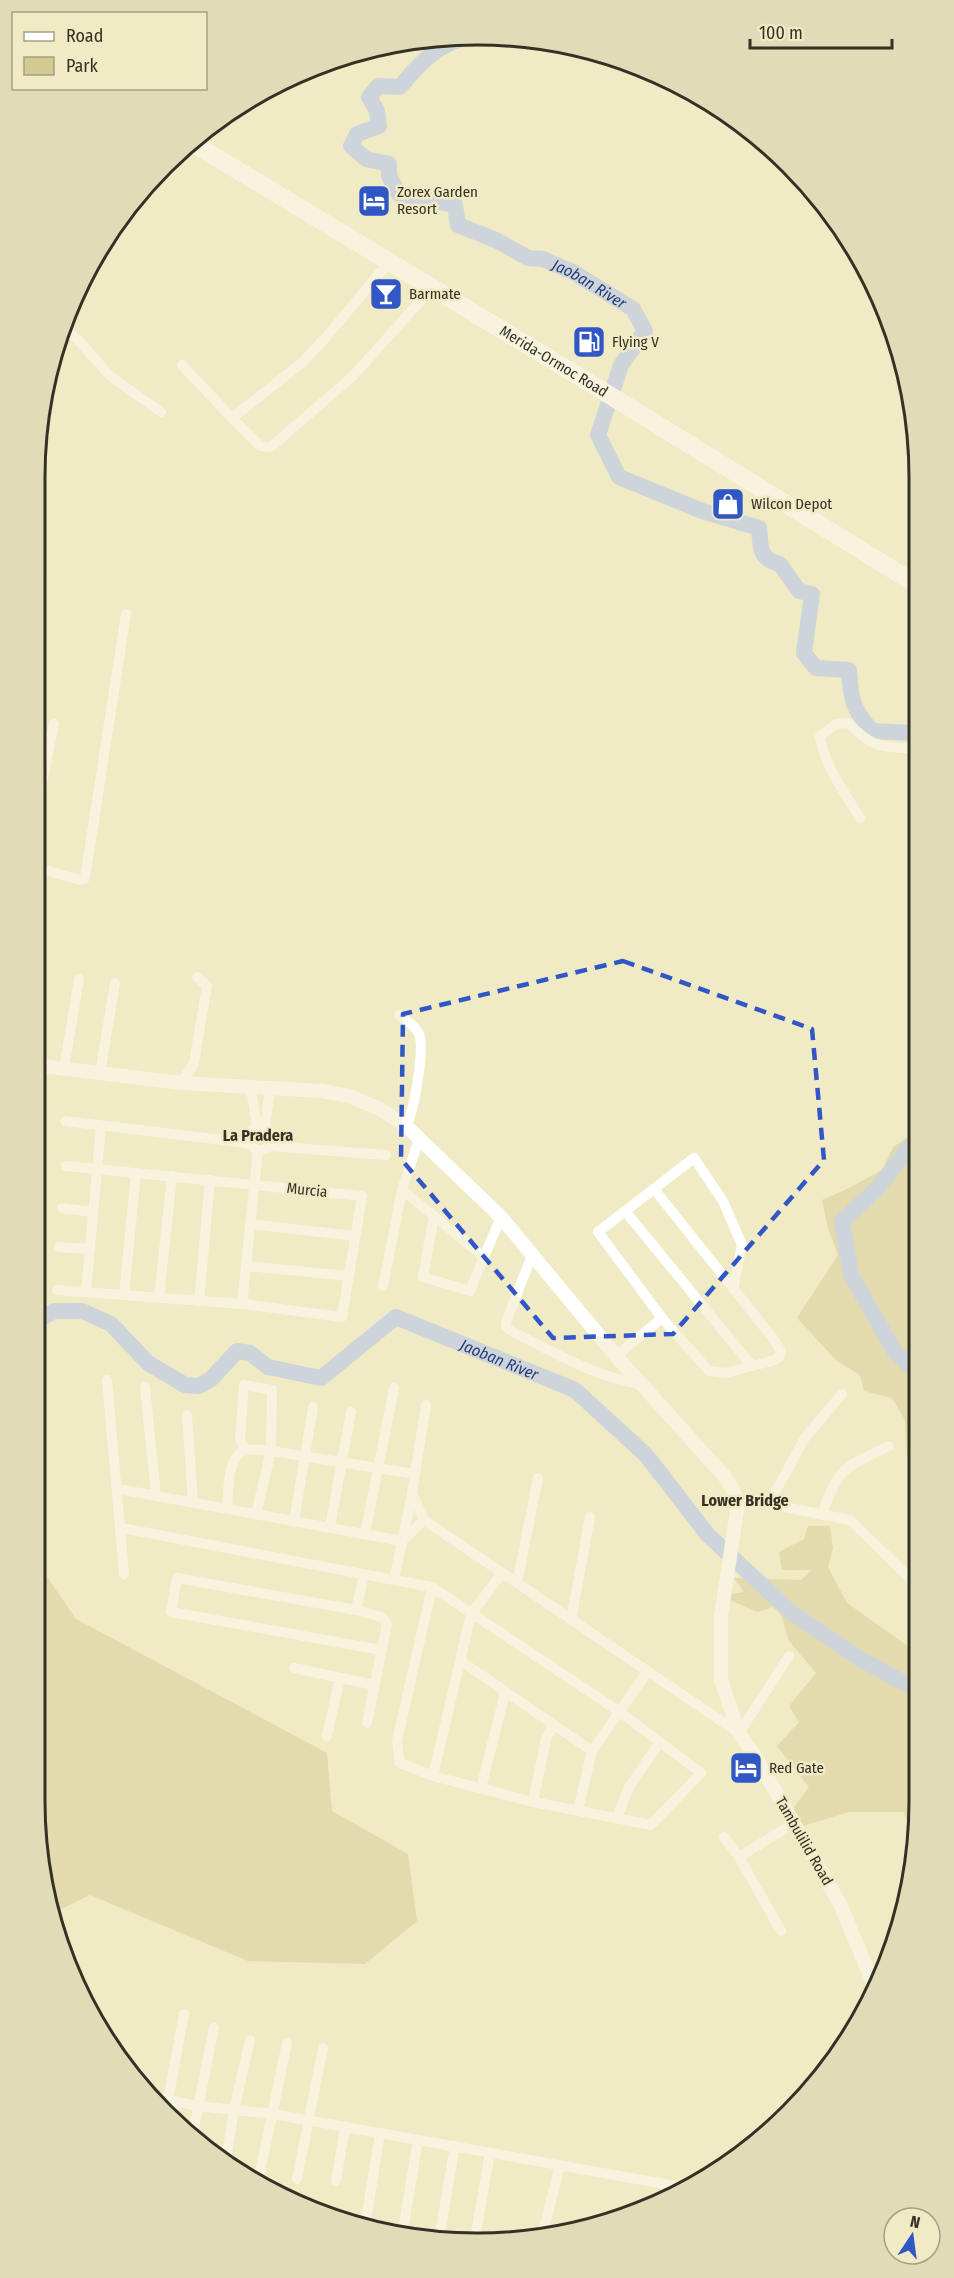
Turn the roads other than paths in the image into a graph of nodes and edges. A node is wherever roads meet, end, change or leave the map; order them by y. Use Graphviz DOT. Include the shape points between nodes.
graph roads {
  1 [pos="198,147"];
  2 [pos="388,262"];
  3 [pos="432,288"];
  4 [pos="70,333"];
  5 [pos="182,364"];
  6 [pos="160,412"];
  7 [pos="232,418"];
  8 [pos="909,580"];
  9 [pos="126,614"];
  10 [pos="54,724"];
  11 [pos="909,749"];
  12 [pos="45,769"];
  13 [pos="860,818"];
  14 [pos="45,870"];
  15 [pos="196,977"];
  16 [pos="79,979"];
  17 [pos="115,983"];
  18 [pos="399,1015"];
  19 [pos="45,1066"];
  20 [pos="64,1068"];
  21 [pos="100,1073"];
  22 [pos="181,1083"];
  23 [pos="252,1088"];
  24 [pos="270,1088"];
  25 [pos="65,1121"];
  26 [pos="100,1126"];
  27 [pos="406,1126"];
  28 [pos="261,1127"];
  29 [pos="419,1138"];
  30 [pos="248,1143"];
  31 [pos="269,1146"];
  32 [pos="258,1150"];
  33 [pos="386,1155"];
  34 [pos="66,1166"];
  35 [pos="97,1169"];
  36 [pos="136,1173"];
  37 [pos="172,1176"];
  38 [pos="210,1180"];
  39 [pos="253,1184"];
  40 [pos="654,1189"];
  41 [pos="402,1190"];
  42 [pos="62,1208"];
  43 [pos="625,1211"];
  44 [pos="93,1212"];
  45 [pos="434,1216"];
  46 [pos="501,1217"];
  47 [pos="250,1224"];
  48 [pos="355,1236"];
  49 [pos="59,1247"];
  50 [pos="90,1249"];
  51 [pos="532,1255"];
  52 [pos="484,1257"];
  53 [pos="246,1266"];
  54 [pos="349,1276"];
  55 [pos="383,1286"];
  56 [pos="733,1289"];
  57 [pos="57,1290"];
  58 [pos="86,1291"];
  59 [pos="124,1294"];
  60 [pos="159,1297"];
  61 [pos="199,1301"];
  62 [pos="242,1304"];
  63 [pos="662,1318"];
  64 [pos="616,1356"];
  65 [pos="752,1366"];
  66 [pos="107,1380"];
  67 [pos="641,1384"];
  68 [pos="145,1387"];
  69 [pos="394,1388"];
  70 [pos="842,1394"];
  71 [pos="426,1405"];
  72 [pos="313,1407"];
  73 [pos="351,1412"];
  74 [pos="188,1415"];
  75 [pos="889,1446"];
  76 [pos="246,1450"];
  77 [pos="271,1451"];
  78 [pos="303,1456"];
  79 [pos="342,1462"];
  80 [pos="379,1468"];
  81 [pos="415,1474"];
  82 [pos="538,1478"];
  83 [pos="118,1489"];
  84 [pos="412,1493"];
  85 [pos="156,1495"];
  86 [pos="193,1502"];
  87 [pos="738,1504"];
  88 [pos="769,1504"];
  89 [pos="227,1508"];
  90 [pos="256,1514"];
  91 [pos="822,1515"];
  92 [pos="590,1517"];
  93 [pos="294,1521"];
  94 [pos="424,1521"];
  95 [pos="330,1527"];
  96 [pos="122,1528"];
  97 [pos="365,1534"];
  98 [pos="402,1541"];
  99 [pos="124,1574"];
  100 [pos="502,1574"];
  101 [pos="364,1575"];
  102 [pos="909,1577"];
  103 [pos="394,1580"];
  104 [pos="517,1583"];
  105 [pos="432,1587"];
  106 [pos="357,1610"];
  107 [pos="471,1614"];
  108 [pos="572,1620"];
  109 [pos="381,1650"];
  110 [pos="789,1656"];
  111 [pos="461,1661"];
  112 [pos="294,1668"];
  113 [pos="648,1671"];
  114 [pos="340,1678"];
  115 [pos="374,1685"];
  116 [pos="505,1692"];
  117 [pos="620,1712"];
  118 [pos="367,1723"];
  119 [pos="553,1725"];
  120 [pos="739,1733"];
  121 [pos="327,1736"];
  122 [pos="660,1742"];
  123 [pos="592,1751"];
  124 [pos="433,1776"];
  125 [pos="481,1788"];
  126 [pos="533,1802"];
  127 [pos="578,1810"];
  128 [pos="617,1818"];
  129 [pos="794,1823"];
  130 [pos="724,1837"];
  131 [pos="739,1857"];
  132 [pos="781,1931"];
  133 [pos="871,1977"];
  134 [pos="184,2014"];
  135 [pos="214,2028"];
  136 [pos="250,2040"];
  137 [pos="287,2043"];
  138 [pos="323,2048"];
  139 [pos="165,2099"];
  140 [pos="171,2100"];
  141 [pos="171,2105"];
  142 [pos="198,2106"];
  143 [pos="234,2110"];
  144 [pos="273,2114"];
  145 [pos="309,2120"];
  146 [pos="345,2127"];
  147 [pos="194,2128"];
  148 [pos="380,2133"];
  149 [pos="417,2140"];
  150 [pos="454,2146"];
  151 [pos="227,2153"];
  152 [pos="490,2153"];
  153 [pos="560,2165"];
  154 [pos="260,2172"];
  155 [pos="297,2179"];
  156 [pos="336,2181"];
  157 [pos="673,2185"];
  158 [pos="366,2218"];
  159 [pos="403,2226"];
  160 [pos="544,2227"];
  161 [pos="440,2231"];
  162 [pos="476,2233"];
  1 -- 2 [label="highway, Merida-Ormoc Road"];
  2 -- 3 [label="highway, Merida-Ormoc Road"];
  2 -- 7 [label="street" via="303,362"];
  3 -- 7 [label="street" via="354,375 271,447 260,446"];
  3 -- 8 [label="highway, Merida-Ormoc Road"];
  4 -- 6 [label="street" via="110,376"];
  5 -- 7 [label="street"];
  9 -- 14 [label="street" via="85,878"];
  10 -- 12 [label="street"];
  11 -- 13 [label="street" via="874,745 848,723 836,724 820,736 827,761"];
  15 -- 22 [label="street" via="207,986 194,1064"];
  16 -- 20 [label="street"];
  17 -- 21 [label="street"];
  18 -- 27 [label="street" via="417,1030 421,1043 412,1115"];
  19 -- 20 [label="street"];
  20 -- 21 [label="street"];
  21 -- 22 [label="street"];
  22 -- 23 [label="street"];
  23 -- 24 [label="street"];
  23 -- 28 [label="street"];
  24 -- 27 [label="street" via="349,1096"];
  24 -- 28 [label="street"];
  25 -- 26 [label="street"];
  26 -- 30 [label="street"];
  26 -- 35 [label="street"];
  27 -- 29 [label="street"];
  28 -- 30 [label="street" via="249,1131"];
  28 -- 31 [label="street" via="271,1134"];
  29 -- 41 [label="street"];
  29 -- 46 [label="street"];
  30 -- 32 [label="street"];
  31 -- 32 [label="street"];
  31 -- 33 [label="street"];
  32 -- 39 [label="street"];
  34 -- 35 [label="street, Murcia"];
  35 -- 36 [label="street, Murcia"];
  35 -- 44 [label="street"];
  36 -- 37 [label="street, Murcia"];
  36 -- 59 [label="street"];
  37 -- 38 [label="street, Murcia"];
  37 -- 60 [label="street"];
  38 -- 39 [label="street, Murcia"];
  38 -- 61 [label="street"];
  39 -- 47 [label="street"];
  39 -- 48 [label="street, Murcia" via="362,1196"];
  40 -- 43 [label="street"];
  40 -- 56 [label="street"];
  40 -- 56 [label="street" via="694,1158 723,1202 742,1245"];
  41 -- 45 [label="street"];
  41 -- 55 [label="street"];
  42 -- 44 [label="street"];
  43 -- 63 [label="street" via="598,1232"];
  43 -- 65 [label="street"];
  44 -- 50 [label="street"];
  45 -- 52 [label="street"];
  45 -- 52 [label="street" via="423,1277 470,1291"];
  46 -- 51 [label="street"];
  46 -- 52 [label="street"];
  47 -- 48 [label="street"];
  47 -- 53 [label="street"];
  48 -- 54 [label="street"];
  49 -- 50 [label="street"];
  50 -- 58 [label="street"];
  51 -- 64 [label="street"];
  51 -- 67 [label="street" via="507,1327 595,1371"];
  53 -- 54 [label="street"];
  53 -- 62 [label="street"];
  54 -- 62 [label="street" via="342,1317"];
  56 -- 65 [label="street" via="781,1351 775,1360"];
  57 -- 58 [label="street"];
  58 -- 59 [label="street"];
  59 -- 60 [label="street"];
  60 -- 61 [label="street"];
  61 -- 62 [label="street"];
  63 -- 64 [label="street"];
  63 -- 65 [label="street" via="709,1371 725,1373"];
  64 -- 67 [label="street"];
  66 -- 83 [label="street"];
  67 -- 87 [label="street" via="725,1477"];
  68 -- 85 [label="street"];
  69 -- 80 [label="street"];
  70 -- 88 [label="street" via="804,1439"];
  71 -- 81 [label="street"];
  72 -- 78 [label="street"];
  73 -- 79 [label="street"];
  74 -- 86 [label="street"];
  75 -- 91 [label="street" via="851,1464 839,1475"];
  76 -- 77 [label="street"];
  76 -- 77 [label="street" via="240,1439 244,1385 272,1390"];
  76 -- 89 [label="street" via="232,1465"];
  77 -- 78 [label="street"];
  77 -- 90 [label="street"];
  78 -- 79 [label="street"];
  78 -- 93 [label="street"];
  79 -- 80 [label="street"];
  79 -- 95 [label="street"];
  80 -- 81 [label="street"];
  80 -- 97 [label="street"];
  81 -- 84 [label="street"];
  82 -- 104 [label="street"];
  83 -- 85 [label="street"];
  83 -- 96 [label="street"];
  84 -- 94 [label="street"];
  84 -- 98 [label="street"];
  85 -- 86 [label="street"];
  86 -- 89 [label="street"];
  87 -- 88 [label="street"];
  87 -- 120 [label="street, Tambulilid Road" via="719,1632 721,1680"];
  88 -- 91 [label="street"];
  89 -- 90 [label="street"];
  90 -- 93 [label="street"];
  91 -- 102 [label="street" via="850,1520"];
  92 -- 108 [label="street"];
  93 -- 95 [label="street"];
  94 -- 98 [label="street"];
  94 -- 100 [label="street"];
  95 -- 97 [label="street"];
  96 -- 99 [label="street"];
  96 -- 101 [label="street"];
  97 -- 98 [label="street"];
  98 -- 103 [label="street"];
  100 -- 104 [label="street"];
  100 -- 107 [label="street"];
  101 -- 103 [label="street"];
  101 -- 106 [label="street"];
  103 -- 105 [label="street"];
  104 -- 108 [label="street"];
  105 -- 107 [label="street"];
  105 -- 124 [label="street" via="397,1741 400,1763"];
  106 -- 109 [label="street" via="384,1619 387,1624"];
  106 -- 109 [label="street" via="177,1578 171,1612"];
  107 -- 111 [label="street"];
  107 -- 117 [label="street"];
  108 -- 113 [label="street"];
  109 -- 115 [label="street"];
  110 -- 120 [label="street"];
  111 -- 116 [label="street"];
  111 -- 124 [label="street"];
  112 -- 114 [label="street"];
  113 -- 117 [label="street"];
  113 -- 120 [label="street"];
  114 -- 115 [label="street"];
  114 -- 121 [label="street"];
  115 -- 118 [label="street"];
  116 -- 119 [label="street"];
  116 -- 125 [label="street"];
  117 -- 122 [label="street"];
  117 -- 123 [label="street"];
  119 -- 123 [label="street"];
  119 -- 126 [label="street" via="546,1739"];
  120 -- 129 [label="street, Tambulilid Road"];
  122 -- 128 [label="street" via="629,1787"];
  122 -- 128 [label="street" via="701,1773 651,1825"];
  123 -- 127 [label="street"];
  124 -- 125 [label="street"];
  125 -- 126 [label="street"];
  126 -- 127 [label="street"];
  127 -- 128 [label="street"];
  129 -- 131 [label="street"];
  129 -- 133 [label="street, Tambulilid Road" via="840,1904"];
  130 -- 131 [label="street"];
  131 -- 132 [label="street"];
  134 -- 140 [label="street"];
  135 -- 142 [label="street"];
  136 -- 143 [label="street"];
  137 -- 144 [label="street"];
  138 -- 145 [label="street"];
  139 -- 140 [label="street"];
  140 -- 141 [label="street"];
  140 -- 142 [label="street"];
  142 -- 143 [label="street"];
  142 -- 147 [label="street"];
  143 -- 144 [label="street"];
  143 -- 151 [label="street"];
  144 -- 145 [label="street"];
  144 -- 154 [label="street"];
  145 -- 146 [label="street"];
  145 -- 155 [label="street"];
  146 -- 148 [label="street"];
  146 -- 156 [label="street"];
  148 -- 149 [label="street"];
  148 -- 158 [label="street"];
  149 -- 150 [label="street"];
  149 -- 159 [label="street"];
  150 -- 152 [label="street"];
  150 -- 161 [label="street"];
  152 -- 153 [label="street"];
  152 -- 162 [label="street"];
  153 -- 157 [label="street"];
  153 -- 160 [label="street"];
}
